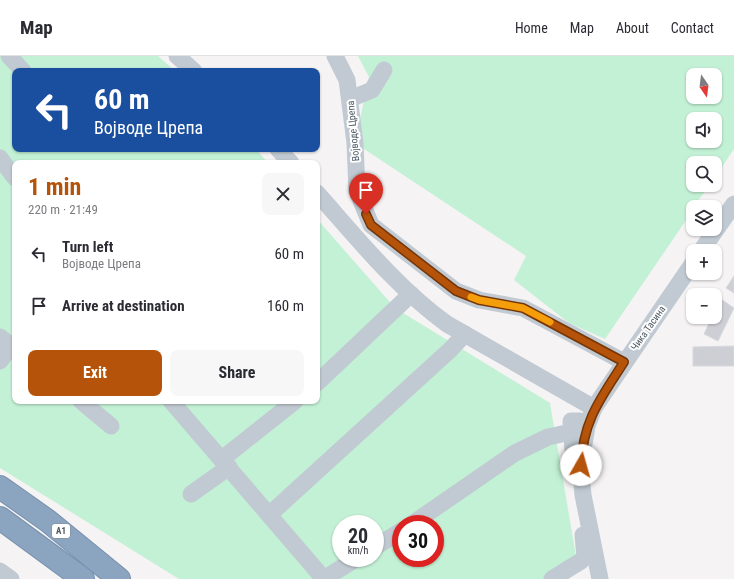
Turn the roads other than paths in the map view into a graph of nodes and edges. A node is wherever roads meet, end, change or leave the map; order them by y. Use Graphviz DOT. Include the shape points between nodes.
graph roads {
  1 [pos="8,56"];
  2 [pos="177,56"];
  3 [pos="335,56"];
  4 [pos="20,68"];
  5 [pos="191,68"];
  6 [pos="384,70"];
  7 [pos="350,99"];
  8 [pos="281,152"];
  9 [pos="0,158"];
  10 [pos="288,160"];
  11 [pos="12,174"];
  12 [pos="320,196"];
  13 [pos="734,204"];
  14 [pos="706,244"];
  15 [pos="686,273"];
  16 [pos="412,294"];
  17 [pos="465,334"];
  18 [pos="9,344"];
  19 [pos="0,361"];
  20 [pos="624,362"];
  21 [pos="320,379"];
  22 [pos="85,404"];
  23 [pos="174,404"];
  24 [pos="292,404"];
  25 [pos="594,408"];
  26 [pos="111,426"];
  27 [pos="587,426"];
  28 [pos="571,432"];
  29 [pos="225,463"];
  30 [pos="0,488"];
  31 [pos="191,494"];
  32 [pos="270,514"];
  33 [pos="425,515"];
  34 [pos="0,518"];
  35 [pos="343,567"];
  36 [pos="0,571"];
  37 [pos="11,579"];
  38 [pos="83,579"];
  39 [pos="119,579"];
  40 [pos="324,579"];
  41 [pos="552,579"];
  42 [pos="600,579"];
  1 -- 4 [label="street"];
  2 -- 5 [label="street"];
  3 -- 7 [label="street, Војводе Црепа" via="347,80"];
  6 -- 7 [label="street" via="372,90"];
  7 -- 20 [label="street, Војводе Црепа" via="357,192 371,225 456,291 479,300 523,308"];
  8 -- 10 [label="street"];
  9 -- 11 [label="street"];
  12 -- 16 [label="street"];
  13 -- 14 [label="street"];
  15 -- 20 [label="street, Чика Тасина"];
  16 -- 17 [label="street" via="429,311"];
  16 -- 21 [label="street"];
  17 -- 25 [label="street"];
  17 -- 32 [label="street"];
  18 -- 19 [label="street"];
  20 -- 25 [label="street, Чика Тасина"];
  22 -- 26 [label="street"];
  23 -- 29 [label="street"];
  24 -- 29 [label="street"];
  25 -- 27 [label="street, Чика Тасина"];
  27 -- 28 [label="street" via="580,421 571,421"];
  27 -- 42 [label="street, Чика Тасина" via="581,473"];
  28 -- 33 [label="street" via="548,437 515,453"];
  28 -- 41 [label="street" via="585,557"];
  29 -- 31 [label="street"];
  29 -- 32 [label="street"];
  30 -- 39 [label="highway, A1" via="48,521"];
  32 -- 40 [label="street"];
  34 -- 38 [label="highway, A1"];
  35 -- 40 [label="street"];
  36 -- 37 [label="street"];
}
